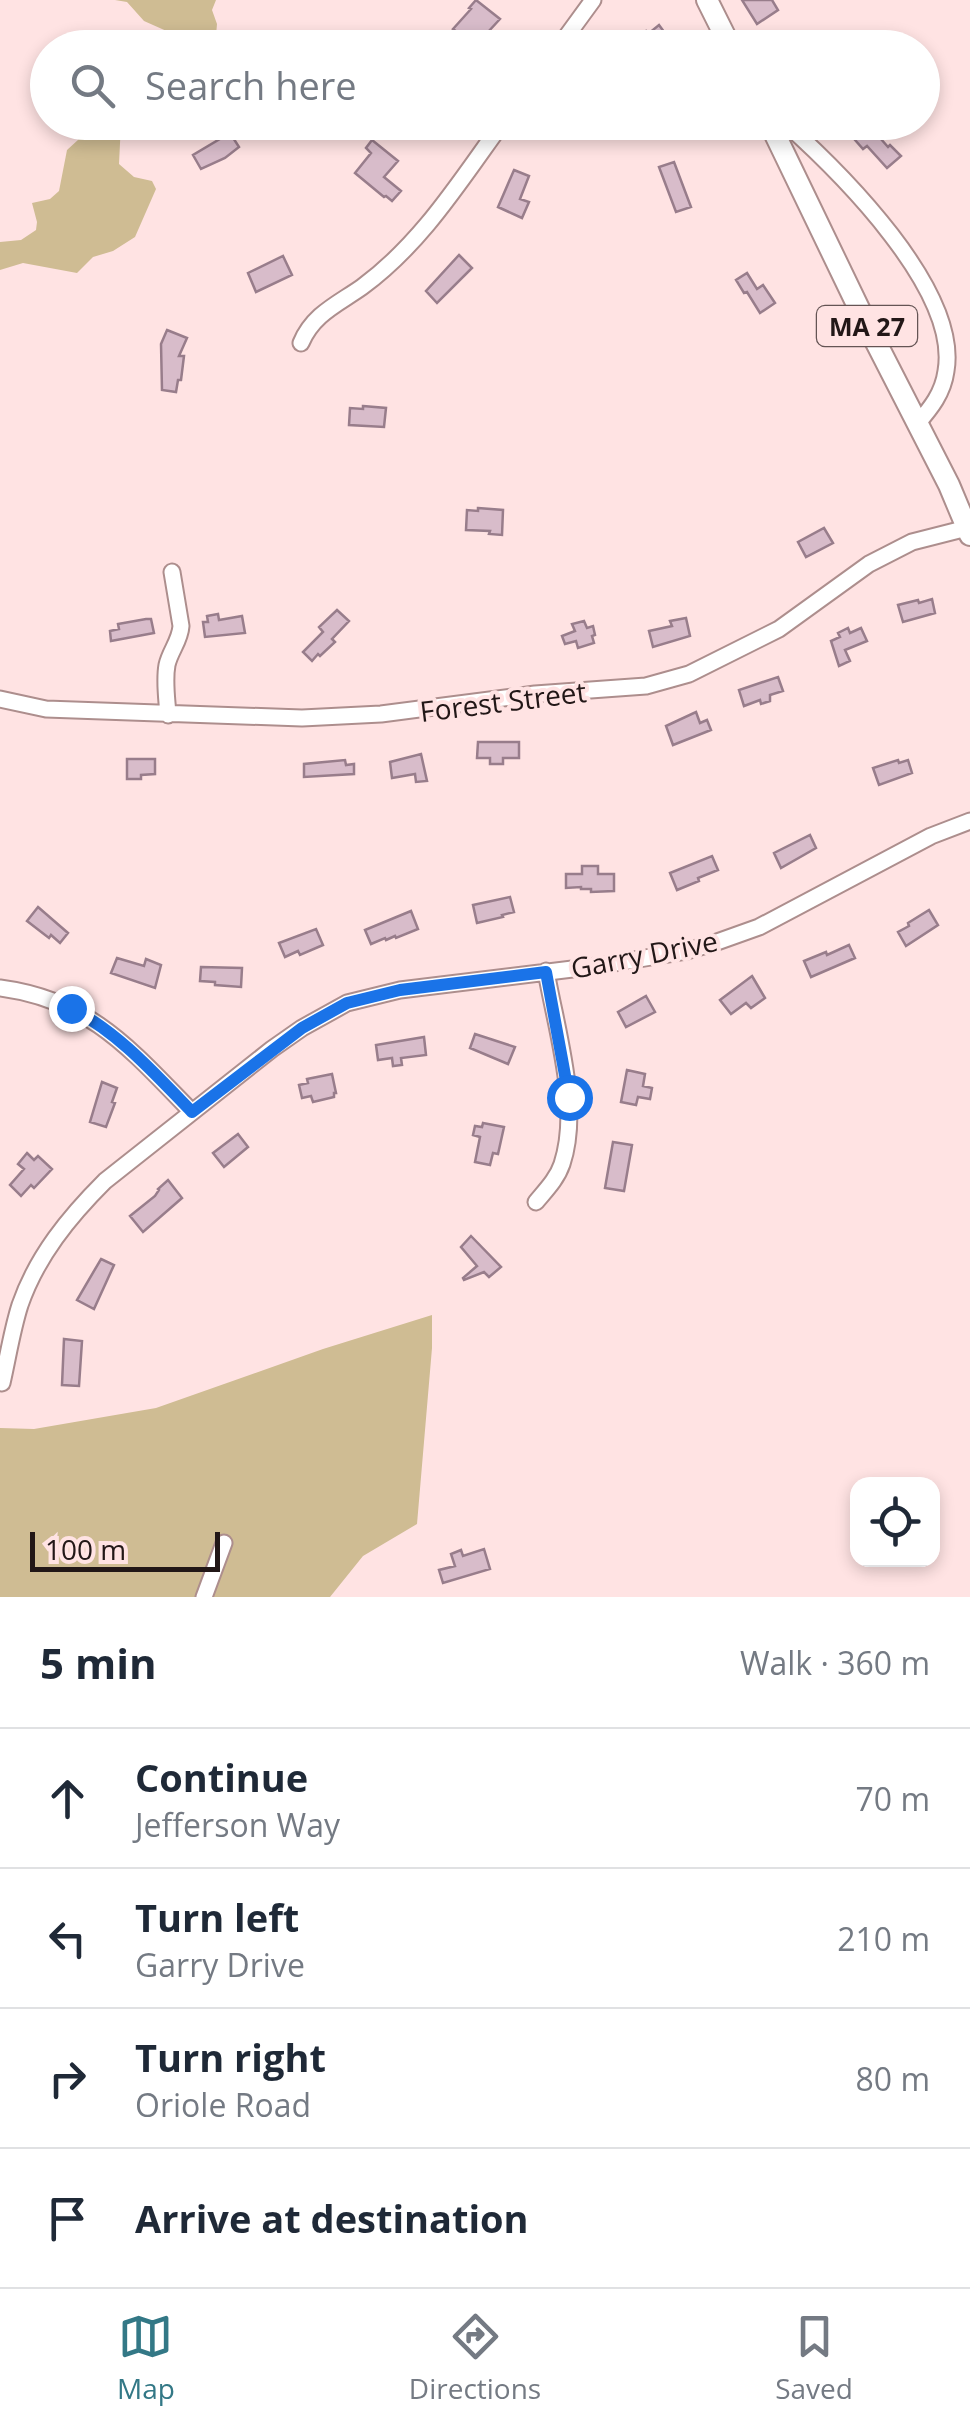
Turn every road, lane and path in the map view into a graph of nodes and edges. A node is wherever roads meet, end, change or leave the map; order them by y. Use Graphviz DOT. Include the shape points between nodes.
graph roads {
  1 [pos="593,0"];
  2 [pos="707,0"];
  3 [pos="571,30"];
  4 [pos="722,30"];
  5 [pos="490,140"];
  6 [pos="777,140"];
  7 [pos="803,140"];
  8 [pos="301,343"];
  9 [pos="917,424"];
  10 [pos="969,531"];
  11 [pos="172,572"];
  12 [pos="0,699"];
  13 [pos="168,715"];
  14 [pos="970,821"];
  15 [pos="546,972"];
  16 [pos="0,988"];
  17 [pos="192,1112"];
  18 [pos="536,1202"];
  19 [pos="2,1383"];
  20 [pos="224,1543"];
  21 [pos="204,1597"];
  1 -- 3 [label="street"];
  2 -- 4 [label="main road"];
  5 -- 8 [label="street" via="414,242 317,318"];
  6 -- 9 [label="main road, MA 27"];
  7 -- 9 [label="street" via="880,222 943,323 944,384"];
  9 -- 10 [label="main road, MA 27"];
  10 -- 13 [label="street, Forest Street" via="912,542 778,629 669,681 382,714"];
  11 -- 13 [label="street" via="181,634 166,671"];
  12 -- 13 [label="street, Forest Street" via="46,709"];
  14 -- 15 [label="street, Garry Drive" via="717,942"];
  15 -- 17 [label="street, Garry Drive" via="347,1003 302,1028"];
  15 -- 18 [label="street" via="569,1126 562,1164"];
  16 -- 17 [label="street" via="91,1018"];
  17 -- 19 [label="street, Garry Drive" via="105,1180 53,1239 20,1306"];
  20 -- 21 [label="street"];
}
